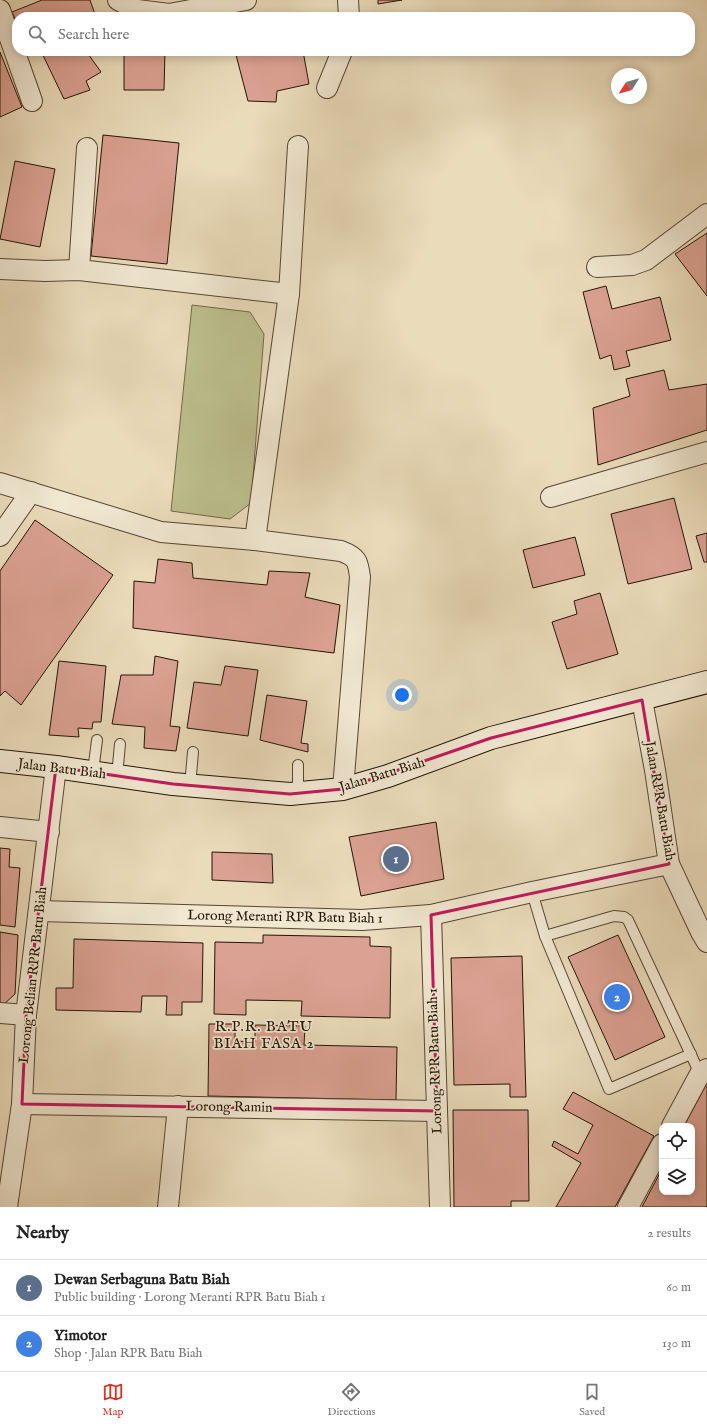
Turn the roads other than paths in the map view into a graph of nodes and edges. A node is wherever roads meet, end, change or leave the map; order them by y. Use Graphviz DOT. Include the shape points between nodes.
graph roads {
  1 [pos="118,0"];
  2 [pos="246,0"];
  3 [pos="348,0"];
  4 [pos="0,10"];
  5 [pos="153,12"];
  6 [pos="180,12"];
  7 [pos="349,12"];
  8 [pos="12,44"];
  9 [pos="16,56"];
  10 [pos="340,56"];
  11 [pos="327,88"];
  12 [pos="32,101"];
  13 [pos="298,146"];
  14 [pos="87,148"];
  15 [pos="707,214"];
  16 [pos="597,267"];
  17 [pos="0,269"];
  18 [pos="79,270"];
  19 [pos="289,294"];
  20 [pos="707,452"];
  21 [pos="0,483"];
  22 [pos="31,492"];
  23 [pos="551,497"];
  24 [pos="0,536"];
  25 [pos="255,540"];
  26 [pos="707,682"];
  27 [pos="642,700"];
  28 [pos="97,740"];
  29 [pos="120,744"];
  30 [pos="193,752"];
  31 [pos="0,761"];
  32 [pos="298,764"];
  33 [pos="56,767"];
  34 [pos="93,772"];
  35 [pos="117,776"];
  36 [pos="190,786"];
  37 [pos="343,789"];
  38 [pos="298,793"];
  39 [pos="0,827"];
  40 [pos="49,832"];
  41 [pos="669,864"];
  42 [pos="532,892"];
  43 [pos="39,912"];
  44 [pos="430,915"];
  45 [pos="545,936"];
  46 [pos="707,942"];
  47 [pos="0,1013"];
  48 [pos="26,1015"];
  49 [pos="691,1054"];
  50 [pos="703,1072"];
  51 [pos="22,1104"];
  52 [pos="178,1106"];
  53 [pos="437,1111"];
  54 [pos="674,1123"];
  55 [pos="659,1150"];
  56 [pos="7,1207"];
  57 [pos="168,1207"];
  58 [pos="440,1207"];
  59 [pos="628,1207"];
  1 -- 5 [label="street" via="137,10"];
  2 -- 6 [label="street"];
  3 -- 7 [label="street"];
  4 -- 8 [label="street"];
  9 -- 12 [label="street"];
  10 -- 11 [label="street"];
  13 -- 19 [label="street"];
  14 -- 18 [label="street"];
  15 -- 16 [label="street" via="646,260 632,265"];
  17 -- 18 [label="street" via="45,272"];
  18 -- 19 [label="street"];
  19 -- 25 [label="street"];
  20 -- 23 [label="street"];
  21 -- 22 [label="street"];
  22 -- 24 [label="street"];
  22 -- 25 [label="street" via="161,532"];
  25 -- 37 [label="street" via="341,551 352,555 358,565 360,577"];
  26 -- 27 [label="main road, Jalan Batu Biah"];
  27 -- 37 [label="main road, Jalan Batu Biah" via="491,738 388,776"];
  27 -- 41 [label="street, Jalan RPR Batu Biah"];
  28 -- 34 [label="lane"];
  29 -- 35 [label="lane"];
  30 -- 36 [label="lane"];
  31 -- 33 [label="main road, Jalan Batu Biah"];
  32 -- 38 [label="lane"];
  33 -- 34 [label="main road, Jalan Batu Biah"];
  33 -- 40 [label="street, Lorong Belian RPR Batu Biah"];
  34 -- 35 [label="main road, Jalan Batu Biah"];
  35 -- 36 [label="main road, Jalan Batu Biah"];
  36 -- 38 [label="main road, Jalan Batu Biah"];
  37 -- 38 [label="main road, Jalan Batu Biah"];
  39 -- 40 [label="street"];
  40 -- 43 [label="street, Lorong Belian RPR Batu Biah"];
  41 -- 42 [label="street, Lorong Meranti RPR Batu Biah 1"];
  41 -- 46 [label="street, Jalan RPR Batu Biah"];
  42 -- 44 [label="street, Lorong Meranti RPR Batu Biah 1"];
  42 -- 45 [label="lane"];
  43 -- 44 [label="street, Lorong Meranti RPR Batu Biah 1" via="362,920"];
  43 -- 48 [label="street, Lorong Belian RPR Batu Biah"];
  44 -- 53 [label="street, Lorong RPR Batu Biah 1"];
  45 -- 49 [label="lane" via="614,916 628,920"];
  45 -- 49 [label="lane" via="609,1089"];
  47 -- 48 [label="street"];
  48 -- 51 [label="street, Lorong Belian RPR Batu Biah"];
  49 -- 50 [label="lane"];
  50 -- 54 [label="street"];
  51 -- 52 [label="street, Lorong Ramin"];
  51 -- 56 [label="street, Lorong Belian RPR Batu Biah"];
  52 -- 53 [label="street, Lorong Ramin"];
  52 -- 57 [label="street"];
  53 -- 58 [label="street, Lorong RPR Batu Biah 1"];
  55 -- 59 [label="street"];
}
